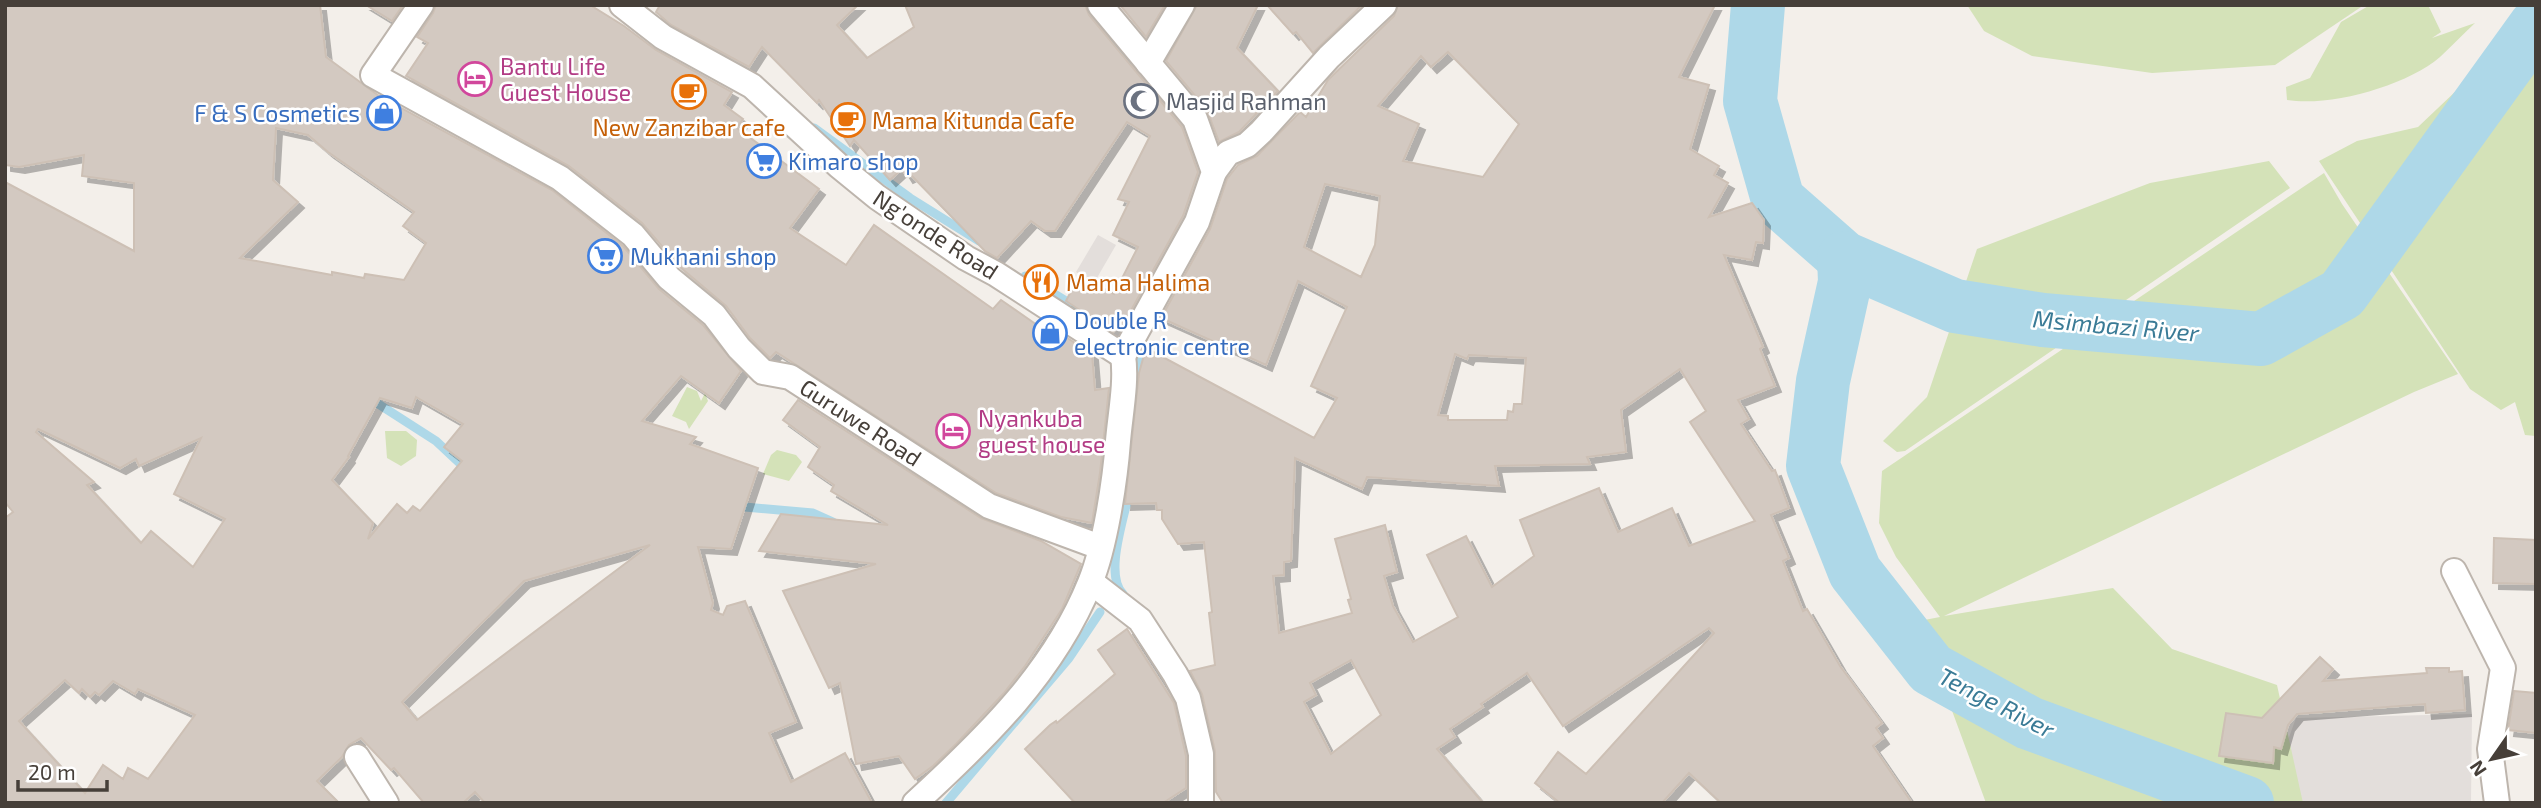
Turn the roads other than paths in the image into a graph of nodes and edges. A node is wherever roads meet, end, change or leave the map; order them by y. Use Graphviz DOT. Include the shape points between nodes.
graph roads {
  1 [pos="421,5"];
  2 [pos="622,5"];
  3 [pos="1100,5"];
  4 [pos="1182,5"];
  5 [pos="1384,5"];
  6 [pos="1148,64"];
  7 [pos="1214,172"];
  8 [pos="1123,356"];
  9 [pos="1100,547"];
  10 [pos="2455,571"];
  11 [pos="1091,582"];
  12 [pos="357,757"];
  13 [pos="386,803"];
  14 [pos="915,803"];
  15 [pos="1201,803"];
  16 [pos="2497,803"];
  1 -- 9 [label="street, Guruwe Road" via="373,75 560,178 633,235 670,278 714,315 763,372 790,377 989,506"];
  2 -- 8 [label="street, Ng'onde Road" via="663,37 752,86 877,197"];
  3 -- 6 [label="street"];
  4 -- 6 [label="street"];
  5 -- 7 [label="street" via="1261,132 1228,153"];
  6 -- 7 [label="street" via="1195,119"];
  7 -- 8 [label="street" via="1197,222"];
  8 -- 9 [label="street" via="1116,461"];
  9 -- 11 [label="street"];
  10 -- 16 [label="street" via="2502,668 2490,749"];
  11 -- 14 [label="street" via="1044,668 976,747"];
  11 -- 15 [label="street" via="1140,620 1188,698 1201,754"];
  12 -- 13 [label="street"];
}
